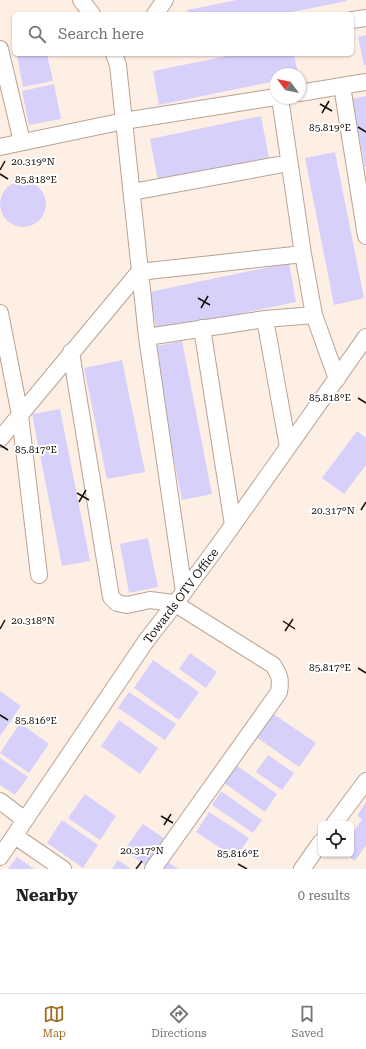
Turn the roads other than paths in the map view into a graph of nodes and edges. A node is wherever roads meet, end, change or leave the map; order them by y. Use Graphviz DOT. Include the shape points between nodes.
graph roads {
  1 [pos="80,0"];
  2 [pos="165,0"];
  3 [pos="90,12"];
  4 [pos="156,12"];
  5 [pos="366,18"];
  6 [pos="354,20"];
  7 [pos="0,49"];
  8 [pos="120,58"];
  9 [pos="366,82"];
  10 [pos="342,86"];
  11 [pos="306,92"];
  12 [pos="270,98"];
  13 [pos="281,104"];
  14 [pos="124,121"];
  15 [pos="22,142"];
  16 [pos="0,147"];
  17 [pos="289,163"];
  18 [pos="132,192"];
  19 [pos="366,236"];
  20 [pos="303,254"];
  21 [pos="139,272"];
  22 [pos="0,313"];
  23 [pos="314,315"];
  24 [pos="265,319"];
  25 [pos="202,328"];
  26 [pos="147,337"];
  27 [pos="366,337"];
  28 [pos="71,352"];
  29 [pos="337,379"];
  30 [pos="20,416"];
  31 [pos="0,439"];
  32 [pos="288,447"];
  33 [pos="233,525"];
  34 [pos="39,575"];
  35 [pos="179,598"];
  36 [pos="366,781"];
  37 [pos="0,801"];
  38 [pos="25,820"];
  39 [pos="336,821"];
  40 [pos="15,836"];
  41 [pos="318,846"];
  42 [pos="0,858"];
  43 [pos="64,869"];
  44 [pos="153,869"];
  45 [pos="302,869"];
  1 -- 3 [label="street"];
  2 -- 4 [label="street"];
  5 -- 6 [label="street"];
  7 -- 15 [label="street"];
  8 -- 14 [label="street"];
  9 -- 10 [label="street"];
  10 -- 11 [label="street"];
  10 -- 19 [label="street"];
  12 -- 14 [label="street"];
  13 -- 17 [label="street"];
  14 -- 15 [label="street"];
  14 -- 18 [label="street"];
  15 -- 16 [label="street"];
  17 -- 18 [label="street"];
  17 -- 20 [label="street"];
  18 -- 21 [label="street"];
  20 -- 21 [label="street"];
  20 -- 23 [label="street"];
  21 -- 26 [label="street"];
  21 -- 28 [label="street"];
  22 -- 30 [label="street"];
  23 -- 24 [label="street"];
  23 -- 29 [label="street"];
  24 -- 25 [label="street"];
  24 -- 32 [label="street"];
  25 -- 26 [label="street"];
  25 -- 33 [label="street"];
  26 -- 35 [label="street"];
  27 -- 29 [label="street, Towards OTV Office"];
  28 -- 30 [label="street"];
  28 -- 35 [label="street" via="110,597 117,603 127,605"];
  29 -- 32 [label="street, Towards OTV Office"];
  30 -- 31 [label="street"];
  30 -- 34 [label="street"];
  32 -- 33 [label="street, Towards OTV Office"];
  33 -- 35 [label="street, Towards OTV Office"];
  35 -- 38 [label="street, Towards OTV Office" via="146,641"];
  35 -- 44 [label="street" via="273,665 281,681 279,692"];
  36 -- 39 [label="street"];
  37 -- 38 [label="street"];
  38 -- 40 [label="street, Towards OTV Office"];
  40 -- 42 [label="street, Towards OTV Office"];
  40 -- 43 [label="street"];
  41 -- 45 [label="street"];
}
